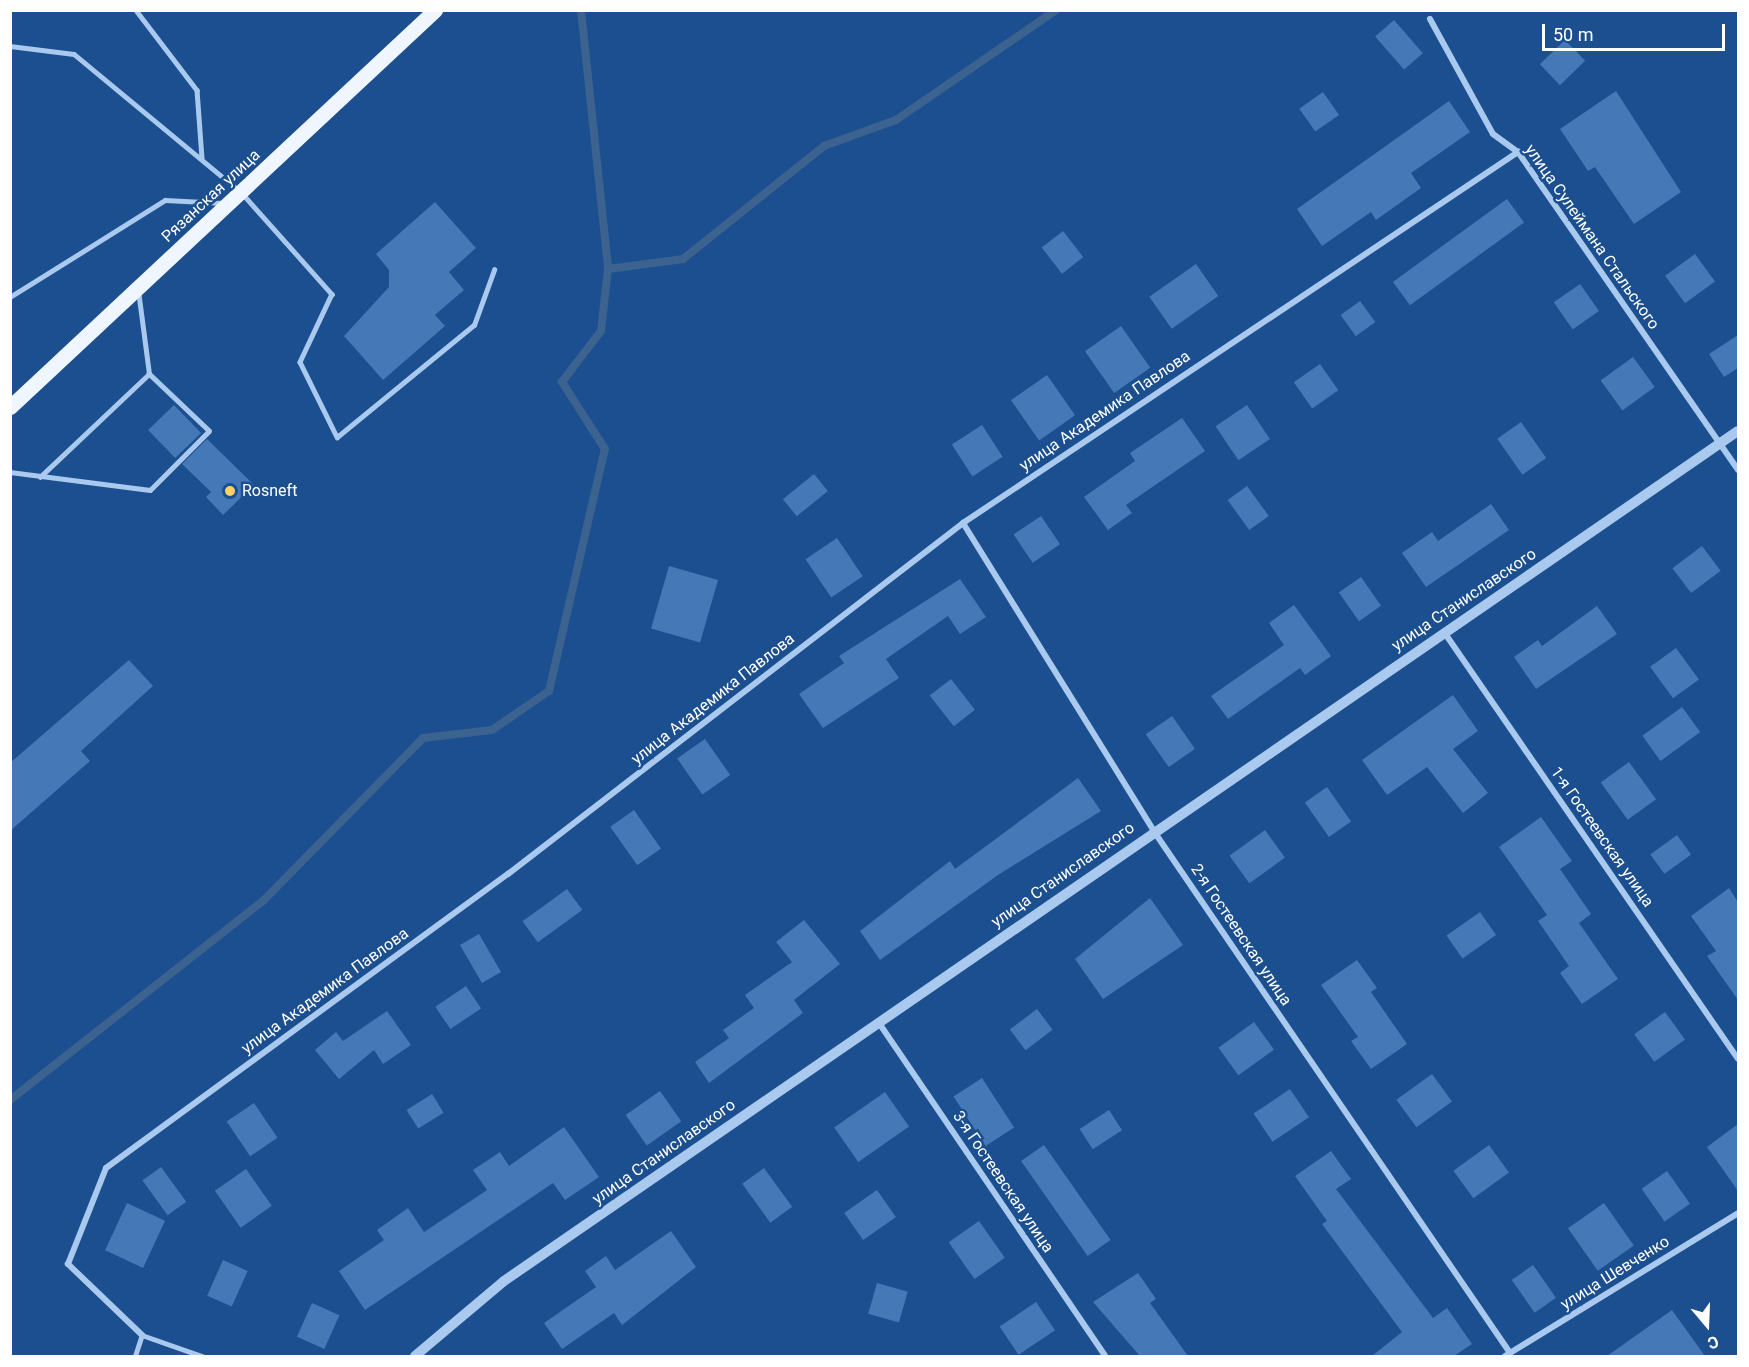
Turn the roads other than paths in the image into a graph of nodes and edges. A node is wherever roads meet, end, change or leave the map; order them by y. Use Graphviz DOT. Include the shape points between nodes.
graph roads {
  1 [pos="136,10"];
  2 [pos="435,10"];
  3 [pos="1431,19"];
  4 [pos="10,46"];
  5 [pos="1518,152"];
  6 [pos="201,158"];
  7 [pos="241,192"];
  8 [pos="229,203"];
  9 [pos="494,270"];
  10 [pos="138,289"];
  11 [pos="10,297"];
  12 [pos="149,374"];
  13 [pos="10,407"];
  14 [pos="1738,431"];
  15 [pos="1720,444"];
  16 [pos="1738,470"];
  17 [pos="10,472"];
  18 [pos="40,477"];
  19 [pos="963,523"];
  20 [pos="1443,631"];
  21 [pos="1153,830"];
  22 [pos="879,1023"];
  23 [pos="1738,1059"];
  24 [pos="1738,1213"];
  25 [pos="142,1335"];
  26 [pos="1507,1355"];
  27 [pos="135,1356"];
  28 [pos="202,1356"];
  29 [pos="415,1356"];
  30 [pos="1105,1356"];
  1 -- 6 [label="lane" via="197,90"];
  2 -- 7 [label="main road, Рязанская улица"];
  3 -- 5 [label="street, улица Сулеймана Стальского" via="1493,134"];
  4 -- 6 [label="lane" via="74,54"];
  5 -- 15 [label="street, улица Сулеймана Стальского"];
  5 -- 19 [label="street, улица Академика Павлова"];
  6 -- 7 [label="lane"];
  7 -- 8 [label="main road, Рязанская улица"];
  7 -- 9 [label="lane" via="332,294 300,362 337,437 474,325"];
  8 -- 10 [label="main road, Рязанская улица"];
  8 -- 11 [label="lane" via="165,200"];
  10 -- 12 [label="lane"];
  10 -- 13 [label="main road, Рязанская улица"];
  12 -- 18 [label="lane"];
  12 -- 18 [label="lane" via="209,431 150,490"];
  14 -- 15 [label="street, улица Станиславского"];
  15 -- 16 [label="street, улица Сулеймана Стальского"];
  15 -- 20 [label="street, улица Станиславского"];
  17 -- 18 [label="lane"];
  19 -- 21 [label="street, 2-я Гостеевская улица"];
  19 -- 25 [label="street, улица Академика Павлова" via="508,874 106,1168 68,1264"];
  20 -- 21 [label="street, улица Станиславского"];
  20 -- 23 [label="street, 1-я Гостеевская улица"];
  21 -- 22 [label="street, улица Станиславского"];
  21 -- 26 [label="street, 2-я Гостеевская улица"];
  22 -- 29 [label="street, улица Станиславского" via="504,1281"];
  22 -- 30 [label="street, 3-я Гостеевская улица"];
  24 -- 26 [label="street, улица Шевченко"];
  25 -- 27 [label="lane"];
  25 -- 28 [label="lane"];
}
